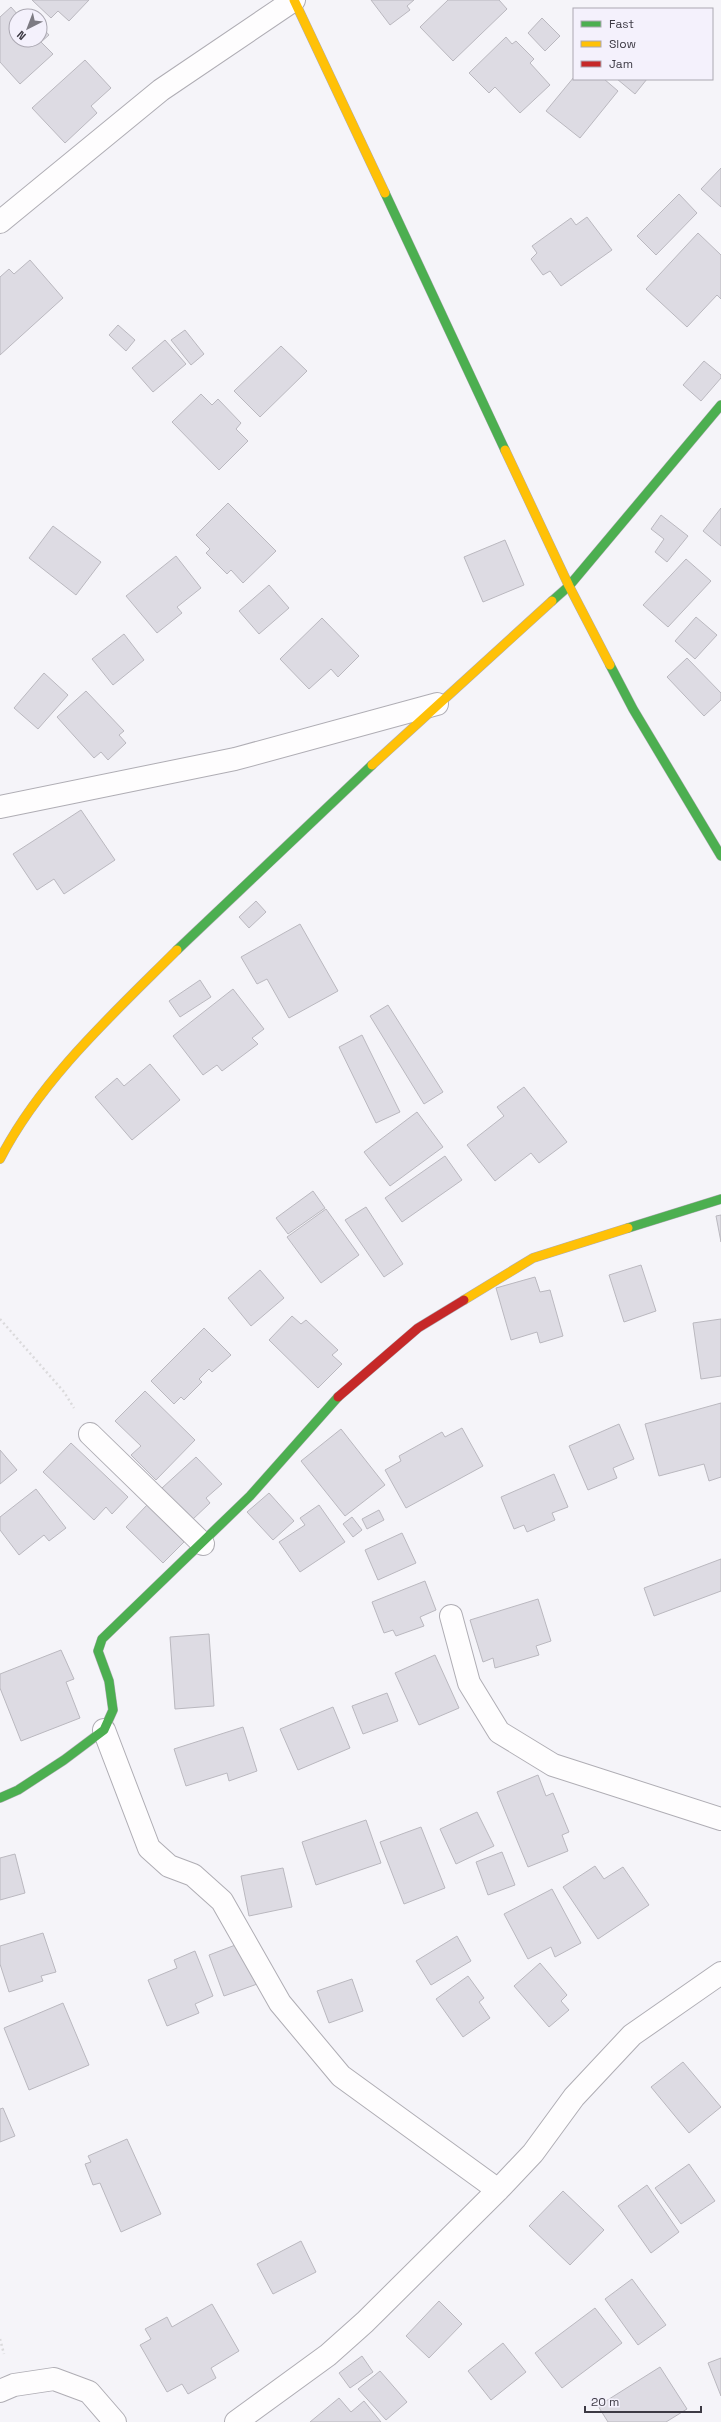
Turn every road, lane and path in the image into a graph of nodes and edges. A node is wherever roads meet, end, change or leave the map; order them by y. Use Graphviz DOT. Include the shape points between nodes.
graph roads {
  1 [pos="294,0"];
  2 [pos="0,222"];
  3 [pos="721,405"];
  4 [pos="569,586"];
  5 [pos="437,704"];
  6 [pos="0,807"];
  7 [pos="721,856"];
  8 [pos="0,1159"];
  9 [pos="721,1199"];
  10 [pos="0,1319"];
  11 [pos="90,1434"];
  12 [pos="203,1544"];
  13 [pos="451,1616"];
  14 [pos="104,1730"];
  15 [pos="0,1798"];
  16 [pos="721,1819"];
  17 [pos="721,1973"];
  18 [pos="498,2190"];
  19 [pos="0,2391"];
  20 [pos="116,2422"];
  21 [pos="236,2422"];
  1 -- 2 [label="street" via="160,90"];
  1 -- 4 [label="street"];
  3 -- 4 [label="street"];
  4 -- 5 [label="street"];
  4 -- 7 [label="street" via="633,709"];
  5 -- 6 [label="street" via="235,759"];
  5 -- 8 [label="street" via="222,905 89,1037 15,1130"];
  9 -- 12 [label="street" via="533,1258 418,1328 331,1403 250,1496"];
  10 -- 11 [label="path" via="64,1392"];
  11 -- 12 [label="street"];
  12 -- 14 [label="street" via="102,1639 98,1651 109,1681 113,1710"];
  13 -- 16 [label="street" via="470,1683 499,1732 553,1766"];
  14 -- 15 [label="street" via="64,1760 18,1790"];
  14 -- 18 [label="street" via="149,1848 169,1866 192,1875 222,1901 280,2003 341,2076"];
  17 -- 18 [label="street" via="632,2035 574,2097 533,2153"];
  18 -- 21 [label="street" via="328,2355"];
  19 -- 20 [label="street" via="14,2385 54,2378 89,2392"];
}
